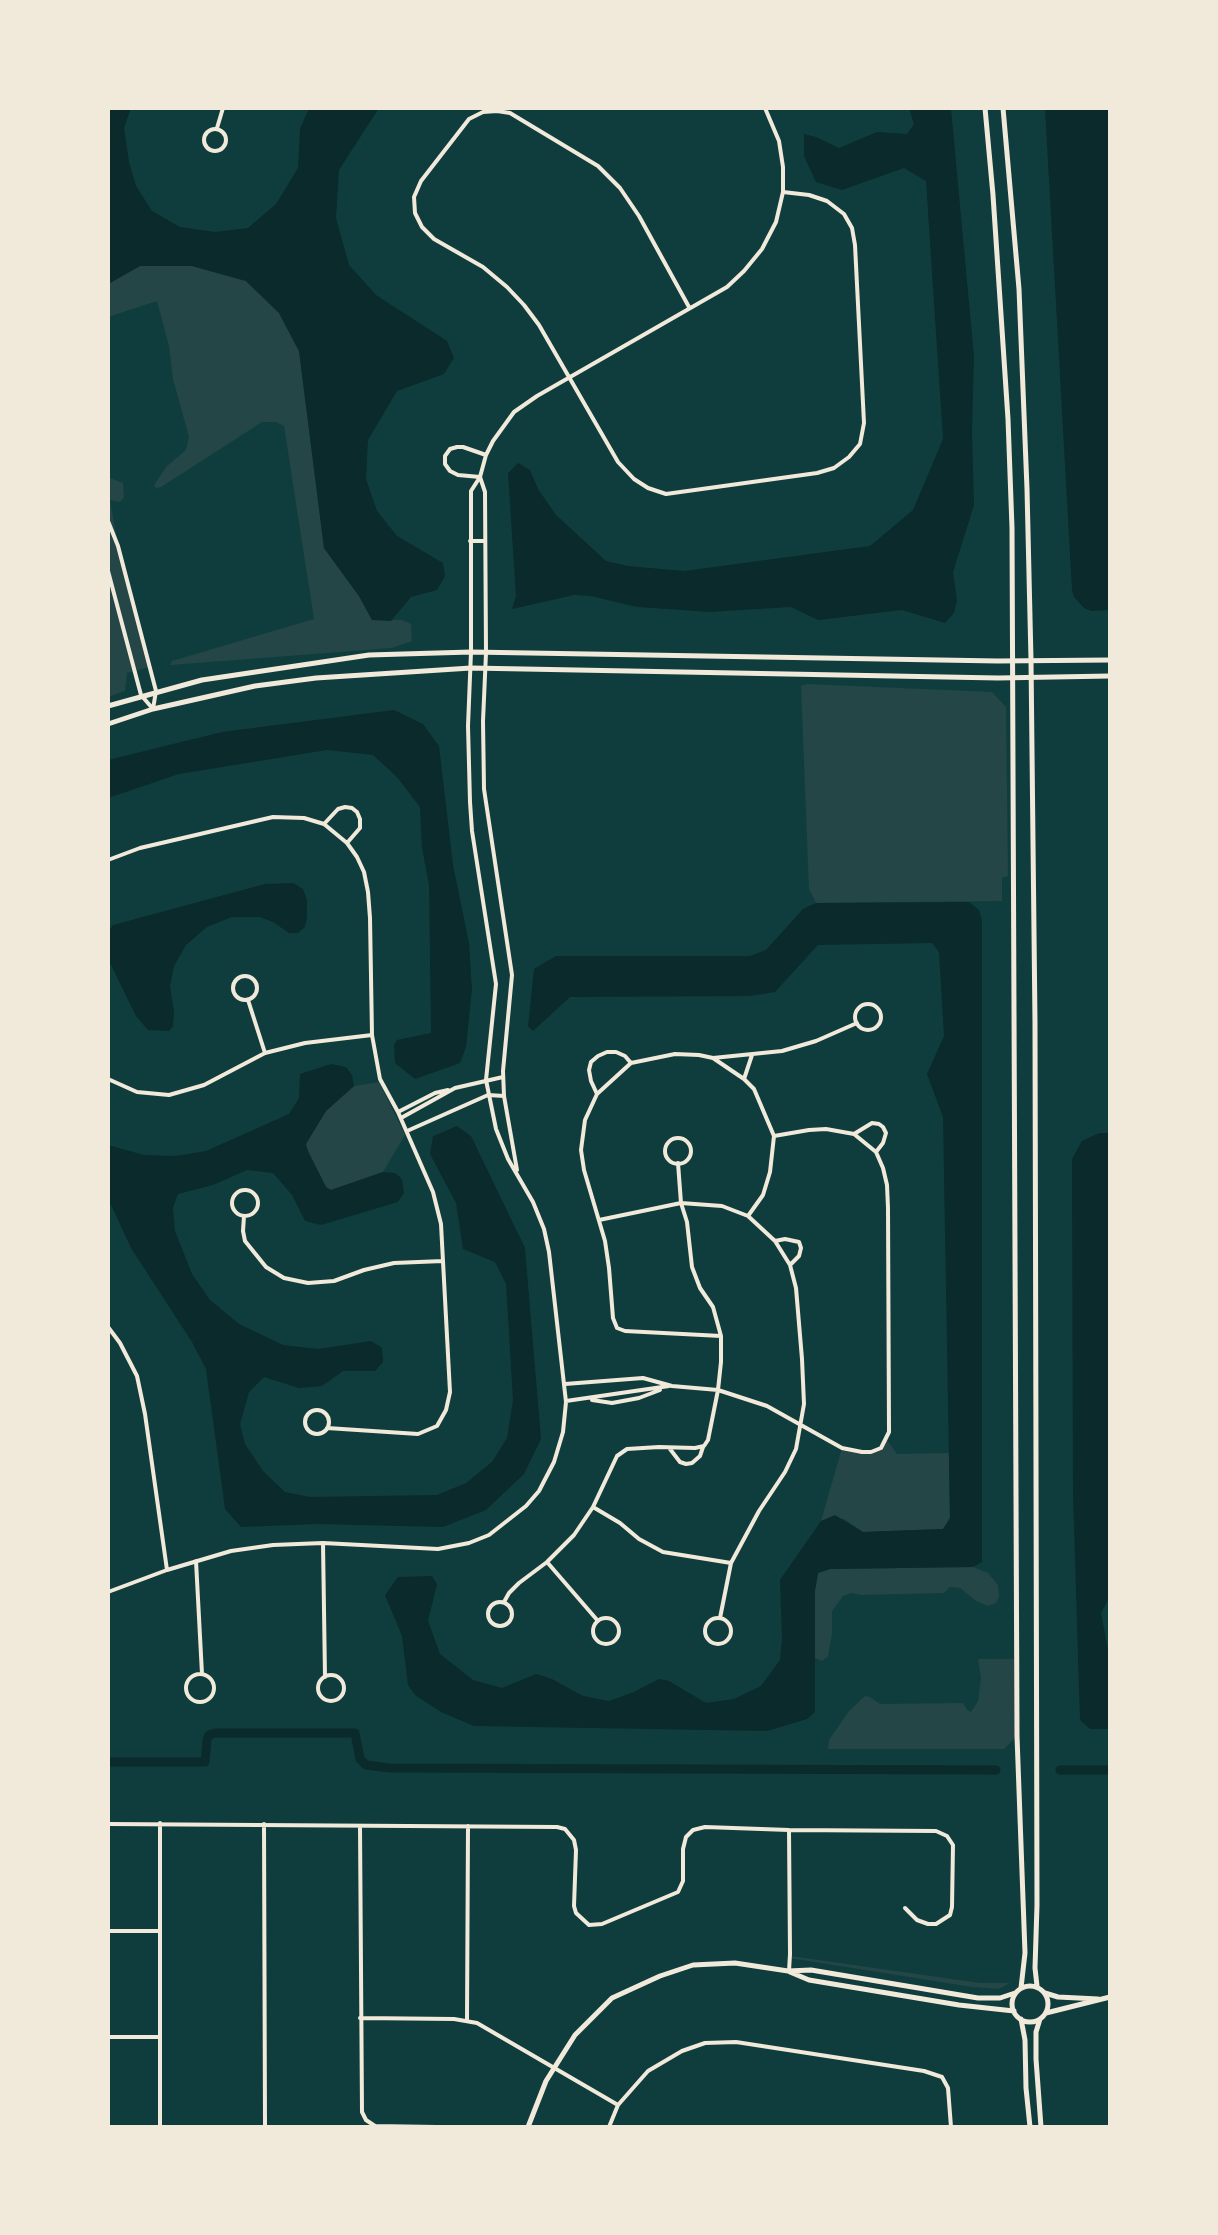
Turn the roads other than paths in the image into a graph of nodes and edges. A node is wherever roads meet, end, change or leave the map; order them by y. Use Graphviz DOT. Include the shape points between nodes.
graph roads {
  1 [pos="223,108"];
  2 [pos="765,108"];
  3 [pos="985,108"];
  4 [pos="1003,108"];
  5 [pos="218,128"];
  6 [pos="783,192"];
  7 [pos="689,307"];
  8 [pos="568,378"];
  9 [pos="486,455"];
  10 [pos="480,477"];
  11 [pos="108,520"];
  12 [pos="470,541"];
  13 [pos="485,541"];
  14 [pos="108,571"];
  15 [pos="471,652"];
  16 [pos="486,653"];
  17 [pos="1012,660"];
  18 [pos="1031,660"];
  19 [pos="1110,660"];
  20 [pos="471,668"];
  21 [pos="486,668"];
  22 [pos="1110,676"];
  23 [pos="1031,677"];
  24 [pos="1012,678"];
  25 [pos="156,691"];
  26 [pos="141,695"];
  27 [pos="108,706"];
  28 [pos="153,709"];
  29 [pos="108,724"];
  30 [pos="324,824"];
  31 [pos="348,843"];
  32 [pos="108,860"];
  33 [pos="248,1000"];
  34 [pos="857,1023"];
  35 [pos="372,1035"];
  36 [pos="265,1053"];
  37 [pos="752,1055"];
  38 [pos="713,1058"];
  39 [pos="631,1064"];
  40 [pos="503,1077"];
  41 [pos="108,1079"];
  42 [pos="744,1079"];
  43 [pos="486,1080"];
  44 [pos="455,1088"];
  45 [pos="597,1094"];
  46 [pos="488,1095"];
  47 [pos="504,1096"];
  48 [pos="398,1112"];
  49 [pos="401,1118"];
  50 [pos="407,1132"];
  51 [pos="854,1134"];
  52 [pos="774,1136"];
  53 [pos="876,1152"];
  54 [pos="678,1163"];
  55 [pos="518,1174"];
  56 [pos="681,1203"];
  57 [pos="748,1215"];
  58 [pos="244,1216"];
  59 [pos="599,1220"];
  60 [pos="775,1241"];
  61 [pos="443,1261"];
  62 [pos="790,1265"];
  63 [pos="108,1328"];
  64 [pos="721,1336"];
  65 [pos="565,1384"];
  66 [pos="672,1386"];
  67 [pos="718,1390"];
  68 [pos="566,1401"];
  69 [pos="800,1424"];
  70 [pos="327,1428"];
  71 [pos="704,1446"];
  72 [pos="670,1449"];
  73 [pos="593,1507"];
  74 [pos="323,1543"];
  75 [pos="196,1561"];
  76 [pos="547,1562"];
  77 [pos="731,1563"];
  78 [pos="167,1570"];
  79 [pos="108,1592"];
  80 [pos="504,1602"];
  81 [pos="720,1618"];
  82 [pos="598,1621"];
  83 [pos="202,1674"];
  84 [pos="325,1677"];
  85 [pos="160,1823"];
  86 [pos="108,1824"];
  87 [pos="264,1824"];
  88 [pos="360,1826"];
  89 [pos="468,1826"];
  90 [pos="789,1830"];
  91 [pos="904,1908"];
  92 [pos="160,1930"];
  93 [pos="108,1931"];
  94 [pos="788,1971"];
  95 [pos="1037,1986"];
  96 [pos="1021,1988"];
  97 [pos="1015,1993"];
  98 [pos="1045,1993"];
  99 [pos="1110,1997"];
  100 [pos="1102,1999"];
  101 [pos="1014,2011"];
  102 [pos="1046,2013"];
  103 [pos="360,2018"];
  104 [pos="1022,2019"];
  105 [pos="1040,2019"];
  106 [pos="467,2020"];
  107 [pos="108,2037"];
  108 [pos="160,2037"];
  109 [pos="554,2068"];
  110 [pos="618,2105"];
  111 [pos="160,2127"];
  112 [pos="265,2127"];
  113 [pos="437,2127"];
  114 [pos="528,2127"];
  115 [pos="609,2127"];
  116 [pos="951,2127"];
  117 [pos="1030,2127"];
  118 [pos="1041,2127"];
  1 -- 5 [label="street"];
  2 -- 6 [label="street" via="779,141"];
  3 -- 17 [label="street" via="1008,419"];
  4 -- 18 [label="street" via="1019,289"];
  5 -- 5 [label="street" via="209,130 204,138 213,151 222,149 227,142 225,133"];
  6 -- 7 [label="street" via="776,222 762,249 727,287"];
  6 -- 8 [label="street" via="827,201 844,214 852,228 864,423 860,444 849,457 834,468 817,473 666,494 634,479 618,462"];
  7 -- 8 [label="street"];
  7 -- 8 [label="street" via="639,216 620,188 598,166 510,113 483,112 469,119 421,181 414,197 415,213 434,240 483,267 524,305"];
  8 -- 9 [label="street" via="514,412"];
  9 -- 10 [label="street"];
  9 -- 10 [label="street" via="457,447 445,456 450,471"];
  10 -- 12 [label="street" via="471,491"];
  10 -- 13 [label="street" via="485,492"];
  11 -- 25 [label="street"];
  12 -- 13 [label="street"];
  12 -- 15 [label="street"];
  13 -- 16 [label="street"];
  14 -- 26 [label="street"];
  15 -- 16 [label="street"];
  15 -- 20 [label="street"];
  15 -- 25 [label="street" via="369,655 202,680"];
  16 -- 17 [label="street"];
  16 -- 21 [label="street"];
  17 -- 18 [label="street"];
  17 -- 24 [label="street"];
  18 -- 19 [label="street"];
  18 -- 23 [label="street"];
  20 -- 21 [label="street"];
  20 -- 28 [label="street" via="316,678 255,686"];
  20 -- 43 [label="street" via="468,726 472,831 496,984"];
  21 -- 24 [label="street"];
  21 -- 40 [label="street" via="484,789 512,975"];
  22 -- 23 [label="street"];
  23 -- 24 [label="street"];
  23 -- 95 [label="street"];
  24 -- 96 [label="street" via="1017,1736 1025,1953"];
  25 -- 26 [label="street"];
  25 -- 28 [label="street"];
  26 -- 27 [label="street"];
  26 -- 28 [label="street"];
  28 -- 29 [label="street"];
  30 -- 31 [label="street"];
  30 -- 31 [label="street" via="338,809 352,808 360,819 360,828"];
  30 -- 32 [label="street" via="304,818 273,817 140,848"];
  31 -- 35 [label="street" via="364,872 368,892"];
  33 -- 33 [label="street" via="256,992 256,985 249,977 241,977 235,982 234,994"];
  33 -- 36 [label="street"];
  34 -- 34 [label="street" via="867,1030 875,1028 881,1018 880,1010 868,1004 860,1006 855,1014"];
  34 -- 37 [label="street" via="816,1041"];
  35 -- 36 [label="street" via="305,1043"];
  35 -- 48 [label="street" via="380,1079"];
  36 -- 41 [label="street" via="204,1085 169,1095 137,1092"];
  37 -- 38 [label="street"];
  37 -- 42 [label="street"];
  38 -- 39 [label="street" via="675,1054"];
  38 -- 42 [label="street"];
  39 -- 45 [label="street"];
  39 -- 45 [label="street" via="616,1052 591,1062 591,1081"];
  40 -- 43 [label="street"];
  40 -- 47 [label="street"];
  42 -- 52 [label="street" via="754,1089"];
  43 -- 44 [label="street"];
  43 -- 46 [label="street"];
  44 -- 48 [label="street" via="435,1093"];
  44 -- 49 [label="street"];
  45 -- 59 [label="street" via="585,1120 581,1150"];
  46 -- 47 [label="street"];
  46 -- 50 [label="street"];
  46 -- 55 [label="street" via="500,1139"];
  47 -- 55 [label="street"];
  48 -- 49 [label="street"];
  49 -- 50 [label="street"];
  50 -- 61 [label="street" via="433,1192 441,1224"];
  51 -- 52 [label="street" via="826,1129"];
  51 -- 53 [label="street"];
  51 -- 53 [label="street" via="872,1123 883,1127 886,1133"];
  52 -- 57 [label="street" via="763,1195"];
  53 -- 69 [label="street" via="887,1185 889,1432 881,1448 862,1452 842,1448"];
  54 -- 54 [label="street" via="686,1160 690,1148 685,1140 677,1138 669,1141 665,1149 670,1161"];
  54 -- 56 [label="street"];
  55 -- 65 [label="street" via="544,1229"];
  56 -- 57 [label="street" via="722,1206"];
  56 -- 59 [label="street"];
  56 -- 64 [label="street" via="692,1268 713,1307"];
  57 -- 60 [label="street"];
  58 -- 58 [label="street" via="253,1214 258,1202 254,1193 246,1189 235,1194 232,1202 233,1210"];
  58 -- 61 [label="street" via="245,1241 266,1267 284,1278 308,1283 334,1281 394,1263"];
  59 -- 64 [label="street" via="617,1328"];
  60 -- 62 [label="street"];
  60 -- 62 [label="street" via="798,1242 799,1256"];
  61 -- 70 [label="street" via="450,1392 437,1426 418,1434"];
  62 -- 69 [label="street" via="801,1331 804,1404"];
  63 -- 78 [label="street" via="137,1376"];
  64 -- 67 [label="street"];
  65 -- 66 [label="street" via="643,1378"];
  65 -- 68 [label="street"];
  66 -- 67 [label="street"];
  66 -- 68 [label="street" via="612,1403"];
  67 -- 69 [label="street" via="767,1406"];
  67 -- 71 [label="street" via="711,1431"];
  68 -- 74 [label="street" via="563,1432 539,1491 489,1535 438,1549"];
  69 -- 77 [label="street" via="796,1449 785,1472"];
  70 -- 70 [label="street" via="328,1417 323,1411 315,1410 306,1416 304,1424 309,1432 317,1435"];
  71 -- 72 [label="street"];
  71 -- 72 [label="street" via="700,1456 686,1464"];
  72 -- 73 [label="street" via="627,1449 617,1456"];
  73 -- 76 [label="street" via="574,1535"];
  73 -- 77 [label="street" via="663,1552"];
  74 -- 75 [label="street" via="241,1549"];
  74 -- 84 [label="street"];
  75 -- 78 [label="street"];
  75 -- 83 [label="street"];
  76 -- 80 [label="street" via="519,1583"];
  76 -- 82 [label="street"];
  77 -- 81 [label="street"];
  78 -- 79 [label="street"];
  80 -- 80 [label="street" via="492,1604 488,1611 489,1620 495,1625 503,1625 511,1618 510,1607"];
  81 -- 81 [label="street" via="709,1622 705,1630 707,1638 717,1644 726,1642 731,1635 730,1626"];
  82 -- 82 [label="street" via="595,1639 602,1643 613,1641 618,1634 614,1622 606,1618"];
  83 -- 83 [label="street" via="190,1678 186,1686 190,1698 198,1702 213,1693 213,1683"];
  84 -- 84 [label="street" via="318,1688 321,1697 338,1700 345,1690 343,1682 333,1675"];
  85 -- 86 [label="street"];
  85 -- 87 [label="street"];
  85 -- 92 [label="street"];
  87 -- 88 [label="street"];
  87 -- 112 [label="street"];
  88 -- 89 [label="street"];
  88 -- 103 [label="street"];
  89 -- 90 [label="street" via="565,1829 576,1850 576,1913 589,1925 602,1924 678,1893 683,1881 684,1843 693,1830"];
  89 -- 106 [label="street"];
  90 -- 91 [label="street" via="936,1831 946,1836 952,1845 950,1915 936,1924 928,1924"];
  90 -- 94 [label="street"];
  92 -- 93 [label="street"];
  92 -- 108 [label="street"];
  94 -- 97 [label="street" via="811,1970 978,1998"];
  94 -- 101 [label="street" via="809,1980"];
  94 -- 109 [label="street" via="735,1963 693,1965 660,1976 612,1998 575,2036"];
  95 -- 96 [label="street"];
  95 -- 98 [label="street"];
  96 -- 97 [label="street"];
  97 -- 101 [label="street"];
  98 -- 100 [label="street"];
  98 -- 102 [label="street"];
  99 -- 100 [label="street"];
  100 -- 102 [label="street"];
  101 -- 104 [label="street"];
  102 -- 105 [label="street"];
  103 -- 106 [label="street"];
  103 -- 113 [label="street" via="360,2098 366,2120 375,2126"];
  104 -- 105 [label="street"];
  104 -- 117 [label="street"];
  105 -- 118 [label="street" via="1036,2059"];
  106 -- 109 [label="street"];
  107 -- 108 [label="street"];
  108 -- 111 [label="street"];
  109 -- 110 [label="street"];
  109 -- 114 [label="street"];
  110 -- 115 [label="street"];
  110 -- 116 [label="street" via="648,2071 682,2051 705,2043 736,2042 942,2077 948,2088"];
}
